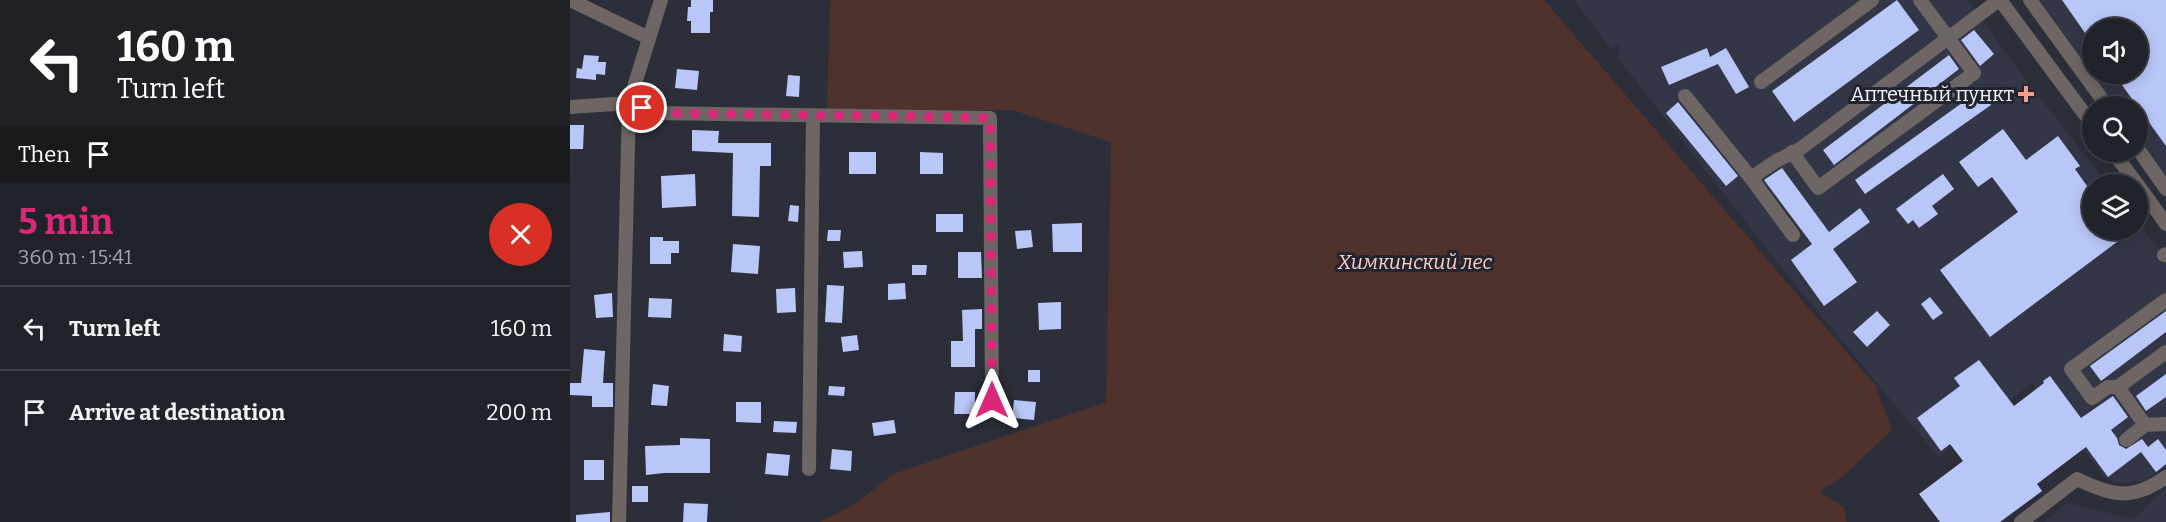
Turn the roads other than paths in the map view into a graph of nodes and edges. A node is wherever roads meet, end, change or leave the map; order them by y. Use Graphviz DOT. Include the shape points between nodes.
graph roads {
  1 [pos="570,0"];
  2 [pos="661,0"];
  3 [pos="1872,0"];
  4 [pos="1920,0"];
  5 [pos="2000,0"];
  6 [pos="2030,0"];
  7 [pos="649,38"];
  8 [pos="1948,38"];
  9 [pos="1761,82"];
  10 [pos="1685,96"];
  11 [pos="2100,96"];
  12 [pos="628,103"];
  13 [pos="570,107"];
  14 [pos="2082,111"];
  15 [pos="813,116"];
  16 [pos="1792,152"];
  17 [pos="2147,162"];
  18 [pos="1751,178"];
  19 [pos="2166,189"];
  20 [pos="2148,200"];
  21 [pos="2166,224"];
  22 [pos="1793,235"];
  23 [pos="2166,300"];
  24 [pos="2166,352"];
  25 [pos="2118,387"];
  26 [pos="992,400"];
  27 [pos="2166,424"];
  28 [pos="2145,425"];
  29 [pos="2126,440"];
  30 [pos="809,469"];
  31 [pos="2166,477"];
  32 [pos="619,522"];
  33 [pos="2021,522"];
  1 -- 7 [label="street"];
  2 -- 7 [label="street"];
  3 -- 9 [label="street"];
  4 -- 8 [label="street"];
  5 -- 8 [label="street"];
  5 -- 14 [label="street"];
  6 -- 11 [label="street"];
  7 -- 12 [label="street"];
  8 -- 16 [label="street"];
  8 -- 16 [label="street" via="1974,73 1818,188"];
  10 -- 18 [label="street"];
  12 -- 13 [label="street"];
  12 -- 15 [label="street" via="655,113"];
  12 -- 32 [label="street"];
  15 -- 26 [label="street" via="990,118"];
  15 -- 30 [label="street"];
  16 -- 18 [label="street"];
  17 -- 19 [label="street"];
  18 -- 22 [label="street"];
  20 -- 21 [label="street"];
  23 -- 25 [label="street" via="2071,369 2092,398 2108,387"];
  24 -- 25 [label="street"];
  25 -- 28 [label="street"];
  27 -- 28 [label="street"];
  28 -- 29 [label="street"];
  31 -- 33 [label="street" via="2126,495 2100,491 2077,479"];
}
